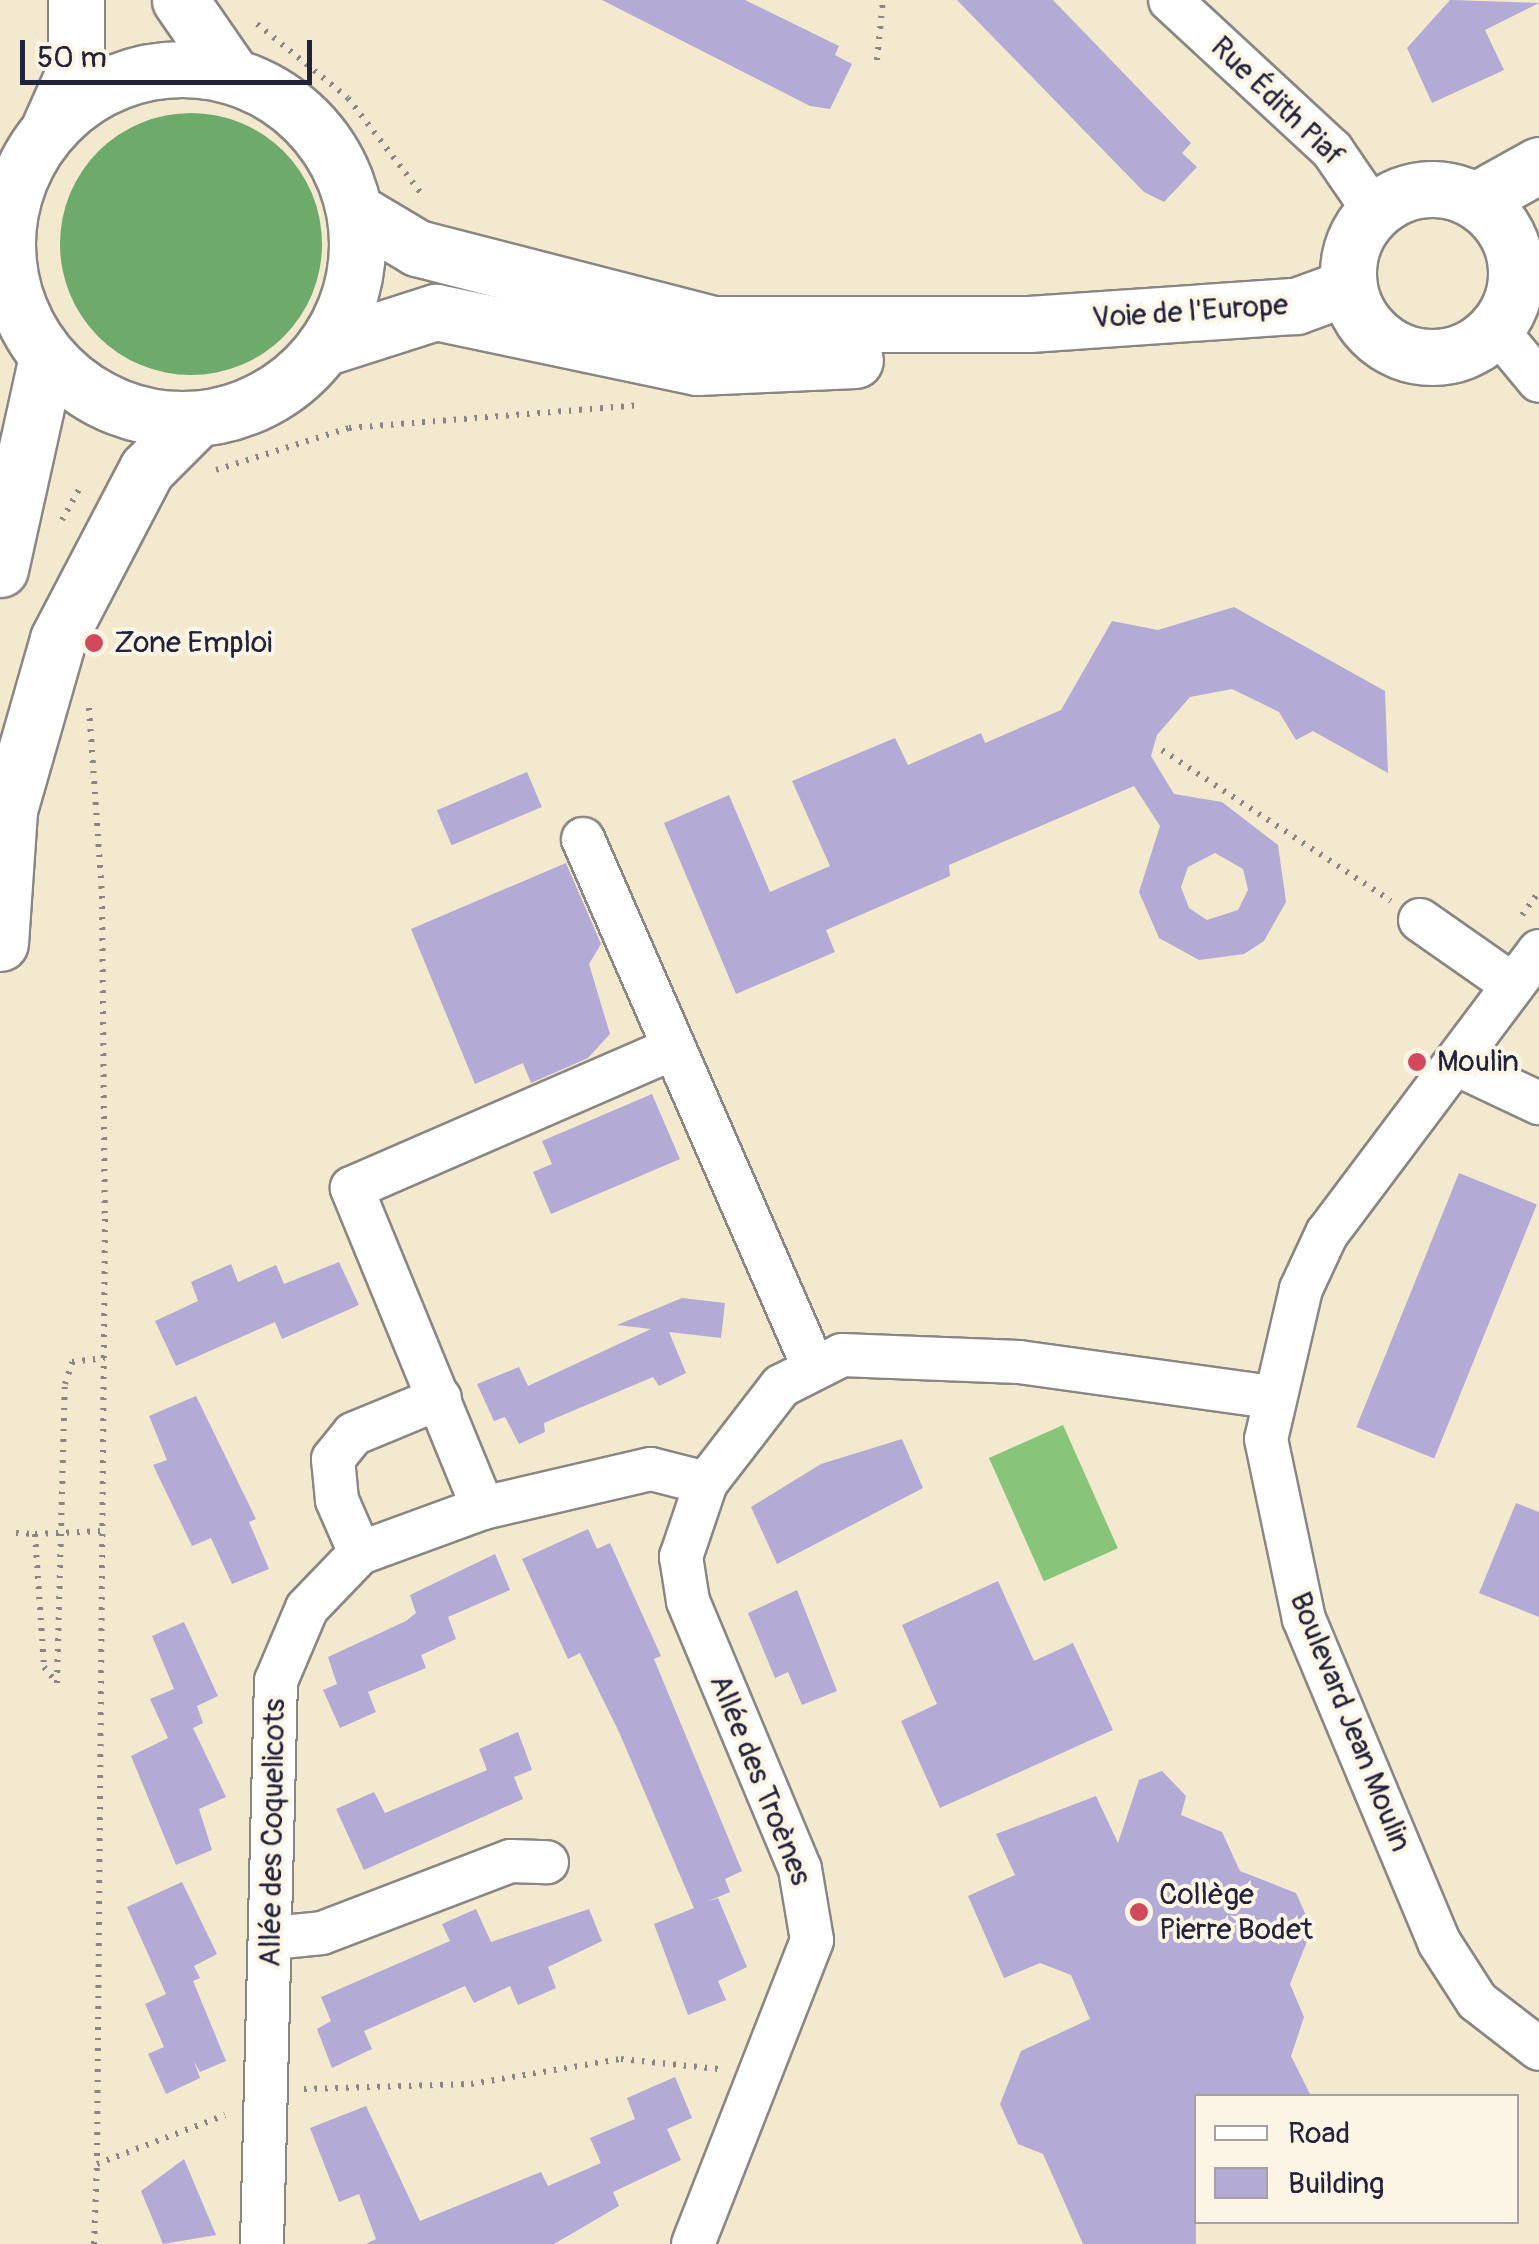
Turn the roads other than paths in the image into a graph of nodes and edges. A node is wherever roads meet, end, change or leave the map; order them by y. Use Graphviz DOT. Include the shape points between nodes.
graph roads {
  1 [pos="76,0"];
  2 [pos="180,0"];
  3 [pos="1186,5"];
  4 [pos="230,74"];
  5 [pos="50,126"];
  6 [pos="1539,165"];
  7 [pos="1476,200"];
  8 [pos="354,211"];
  9 [pos="1374,211"];
  10 [pos="3,222"];
  11 [pos="1528,250"];
  12 [pos="1348,288"];
  13 [pos="1029,324"];
  14 [pos="1496,329"];
  15 [pos="323,348"];
  16 [pos="48,357"];
  17 [pos="1539,381"];
  18 [pos="197,419"];
  19 [pos="4,554"];
  20 [pos="583,839"];
  21 [pos="1420,920"];
  22 [pos="0,943"];
  23 [pos="1539,951"];
  24 [pos="1513,985"];
  25 [pos="672,1049"];
  26 [pos="1456,1064"];
  27 [pos="1539,1103"];
  28 [pos="813,1366"];
  29 [pos="1272,1397"];
  30 [pos="440,1398"];
  31 [pos="706,1483"];
  32 [pos="482,1508"];
  33 [pos="360,1553"];
  34 [pos="547,1862"];
  35 [pos="272,1938"];
  36 [pos="1539,2049"];
  37 [pos="262,2244"];
  38 [pos="692,2244"];
  1 -- 5 [label="main road" via="76,68"];
  2 -- 4 [label="main road"];
  3 -- 9 [label="street, Rue Édith Piaf" via="1332,150"];
  4 -- 5 [label="main road" via="133,74"];
  4 -- 8 [label="main road" via="312,125"];
  5 -- 10 [label="main road" via="22,171"];
  6 -- 7 [label="main road"];
  7 -- 9 [label="main road" via="1412,190"];
  7 -- 11 [label="main road"];
  8 -- 13 [label="main road" via="417,248 713,324"];
  8 -- 15 [label="main road" via="353,283"];
  9 -- 12 [label="main road" via="1352,246"];
  10 -- 16 [label="main road" via="17,301"];
  11 -- 14 [label="main road" via="1510,309"];
  12 -- 13 [label="main road, Voie de l'Europe" via="1296,306"];
  12 -- 14 [label="main road" via="1359,317 1410,354 1441,358"];
  13 -- 15 [label="main road" via="890,357 748,370 436,312"];
  14 -- 17 [label="street"];
  15 -- 18 [label="main road" via="274,392"];
  16 -- 18 [label="main road" via="114,406"];
  16 -- 19 [label="main road"];
  18 -- 22 [label="main road" via="126,502 35,706 9,810"];
  20 -- 25 [label="street"];
  21 -- 24 [label="street"];
  23 -- 24 [label="street, Boulevard Jean Moulin"];
  24 -- 26 [label="street, Boulevard Jean Moulin"];
  25 -- 28 [label="street"];
  25 -- 30 [label="street" via="352,1188"];
  26 -- 27 [label="street"];
  26 -- 29 [label="street, Boulevard Jean Moulin" via="1327,1233"];
  28 -- 29 [label="street" via="903,1353"];
  28 -- 31 [label="street" via="758,1411"];
  29 -- 36 [label="street, Boulevard Jean Moulin" via="1266,1439 1285,1552 1340,1710 1454,1971"];
  30 -- 32 [label="street"];
  30 -- 33 [label="street" via="353,1434 333,1459 337,1500"];
  31 -- 32 [label="street, Allée des Coquelicots" via="651,1468"];
  31 -- 38 [label="street, Allée des Troènes" via="682,1557 688,1601 811,1912 806,1964"];
  32 -- 33 [label="street, Allée des Coquelicots"];
  33 -- 35 [label="street, Allée des Coquelicots" via="307,1608 276,1681"];
  34 -- 35 [label="street" via="511,1861 322,1933"];
  35 -- 37 [label="street, Allée des Coquelicots"];
}
